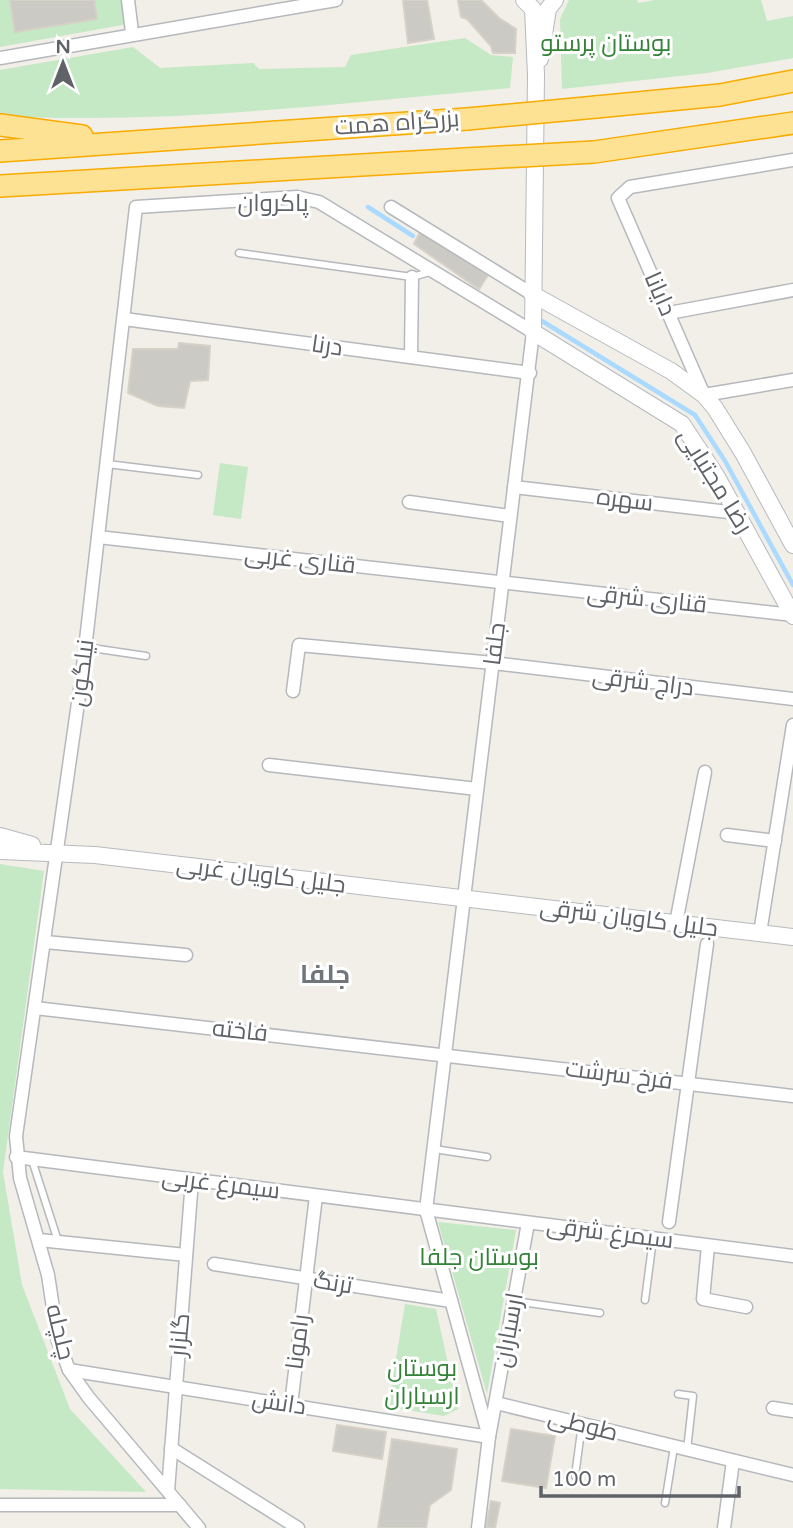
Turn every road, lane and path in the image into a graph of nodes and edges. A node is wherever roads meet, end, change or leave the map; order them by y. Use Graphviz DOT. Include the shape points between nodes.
graph roads {
  1 [pos="128,0"];
  2 [pos="336,0"];
  3 [pos="524,0"];
  4 [pos="555,0"];
  5 [pos="132,33"];
  6 [pos="0,58"];
  7 [pos="536,75"];
  8 [pos="793,81"];
  9 [pos="793,123"];
  10 [pos="0,125"];
  11 [pos="133,143"];
  12 [pos="0,151"];
  13 [pos="793,160"];
  14 [pos="0,186"];
  15 [pos="136,207"];
  16 [pos="391,207"];
  17 [pos="239,253"];
  18 [pos="432,271"];
  19 [pos="412,277"];
  20 [pos="793,290"];
  21 [pos="532,294"];
  22 [pos="669,313"];
  23 [pos="124,319"];
  24 [pos="533,332"];
  25 [pos="411,357"];
  26 [pos="530,373"];
  27 [pos="793,380"];
  28 [pos="704,395"];
  29 [pos="107,464"];
  30 [pos="198,475"];
  31 [pos="514,487"];
  32 [pos="409,502"];
  33 [pos="737,513"];
  34 [pos="510,516"];
  35 [pos="98,537"];
  36 [pos="793,545"];
  37 [pos="502,583"];
  38 [pos="793,616"];
  39 [pos="85,647"];
  40 [pos="146,656"];
  41 [pos="493,663"];
  42 [pos="293,691"];
  43 [pos="793,699"];
  44 [pos="793,725"];
  45 [pos="269,765"];
  46 [pos="705,772"];
  47 [pos="477,789"];
  48 [pos="727,835"];
  49 [pos="0,836"];
  50 [pos="775,841"];
  51 [pos="0,851"];
  52 [pos="58,853"];
  53 [pos="464,898"];
  54 [pos="676,923"];
  55 [pos="760,933"];
  56 [pos="793,937"];
  57 [pos="45,942"];
  58 [pos="707,944"];
  59 [pos="186,956"];
  60 [pos="35,1008"];
  61 [pos="445,1053"];
  62 [pos="688,1083"];
  63 [pos="793,1096"];
  64 [pos="16,1136"];
  65 [pos="434,1149"];
  66 [pos="16,1157"];
  67 [pos="487,1157"];
  68 [pos="32,1160"];
  69 [pos="192,1180"];
  70 [pos="316,1196"];
  71 [pos="426,1210"];
  72 [pos="669,1222"];
  73 [pos="528,1223"];
  74 [pos="653,1239"];
  75 [pos="39,1240"];
  76 [pos="58,1242"];
  77 [pos="708,1246"];
  78 [pos="186,1255"];
  79 [pos="793,1256"];
  80 [pos="214,1264"];
  81 [pos="306,1279"];
  82 [pos="645,1300"];
  83 [pos="452,1301"];
  84 [pos="514,1301"];
  85 [pos="746,1307"];
  86 [pos="600,1313"];
  87 [pos="69,1370"];
  88 [pos="176,1387"];
  89 [pos="678,1394"];
  90 [pos="496,1403"];
  91 [pos="291,1405"];
  92 [pos="773,1408"];
  93 [pos="793,1411"];
  94 [pos="582,1424"];
  95 [pos="489,1437"];
  96 [pos="171,1448"];
  97 [pos="681,1448"];
  98 [pos="733,1461"];
  99 [pos="793,1475"];
  100 [pos="575,1476"];
  101 [pos="168,1491"];
  102 [pos="665,1503"];
  103 [pos="0,1505"];
  104 [pos="180,1505"];
  105 [pos="199,1528"];
  106 [pos="299,1528"];
  107 [pos="478,1528"];
  108 [pos="724,1528"];
  1 -- 5 [label="street"];
  2 -- 5 [label="street"];
  3 -- 7 [label="main road" via="533,9"];
  4 -- 7 [label="main road" via="548,9"];
  5 -- 6 [label="street"];
  7 -- 21 [label="main road, جلفا"];
  8 -- 11 [label="highway, بزرگراه همت, bridge" via="720,95 596,107"];
  9 -- 14 [label="highway, بزرگراه همت, bridge" via="594,152"];
  10 -- 11 [label="highway"];
  11 -- 12 [label="highway, بزرگراه همت"];
  13 -- 22 [label="street, دایانا" via="630,187 620,193 620,204"];
  15 -- 18 [label="street, پاکروان" via="310,199"];
  15 -- 23 [label="street, نیلگون"];
  16 -- 21 [label="street"];
  17 -- 19 [label="lane, پاکروان"];
  18 -- 19 [label="lane, پاکروان"];
  18 -- 24 [label="street, پاکروان"];
  19 -- 25 [label="street"];
  20 -- 22 [label="street"];
  21 -- 24 [label="main road, جلفا"];
  21 -- 28 [label="main road, رضا مجتبایی" via="671,371"];
  22 -- 28 [label="street, دایانا"];
  23 -- 25 [label="street, درنا"];
  23 -- 29 [label="street, نیلگون"];
  24 -- 26 [label="street, جلفا"];
  24 -- 33 [label="main road, رضا مجتبایی" via="682,424"];
  25 -- 26 [label="street, درنا"];
  26 -- 31 [label="street, جلفا"];
  27 -- 28 [label="street"];
  28 -- 36 [label="main road, رضا مجتبایی" via="736,442"];
  29 -- 30 [label="lane"];
  29 -- 35 [label="street, نیلگون"];
  31 -- 33 [label="street, سهره"];
  31 -- 34 [label="street, جلفا"];
  32 -- 34 [label="street"];
  33 -- 38 [label="main road, رضا مجتبایی"];
  34 -- 37 [label="street, جلفا"];
  35 -- 37 [label="street, قناری غربی"];
  35 -- 39 [label="street, نیلگون"];
  37 -- 38 [label="street, قناری شرقی"];
  37 -- 41 [label="street, جلفا"];
  39 -- 40 [label="lane"];
  39 -- 52 [label="street, نیلگون"];
  41 -- 42 [label="street, دراج شرقی" via="299,645"];
  41 -- 43 [label="street, دراج شرقی"];
  41 -- 47 [label="street, جلفا"];
  44 -- 50 [label="street"];
  45 -- 47 [label="street"];
  46 -- 54 [label="street"];
  47 -- 53 [label="street, جلفا"];
  48 -- 50 [label="street"];
  49 -- 52 [label="main road"];
  50 -- 55 [label="street"];
  51 -- 52 [label="main road"];
  52 -- 53 [label="main road, جلیل کاویان غربی"];
  52 -- 57 [label="street, نیلگون"];
  53 -- 54 [label="main road, جلیل کاویان شرقی"];
  53 -- 61 [label="street, جلفا"];
  54 -- 55 [label="main road, جلیل کاویان شرقی"];
  55 -- 56 [label="main road, جلیل کاویان شرقی"];
  57 -- 59 [label="street"];
  57 -- 60 [label="street, نیلگون"];
  58 -- 62 [label="street"];
  60 -- 61 [label="street, فاخته"];
  60 -- 64 [label="street, نیلگون"];
  61 -- 62 [label="street, فرخ سرشت"];
  61 -- 65 [label="street, جلفا"];
  62 -- 63 [label="street, فرخ سرشت"];
  62 -- 72 [label="street"];
  64 -- 66 [label="street, چلچله"];
  65 -- 67 [label="lane"];
  65 -- 71 [label="street, جلفا"];
  66 -- 68 [label="street, سیمرغ غربی"];
  66 -- 75 [label="street, چلچله"];
  68 -- 69 [label="street, سیمرغ غربی"];
  68 -- 76 [label="lane"];
  69 -- 70 [label="street, سیمرغ غربی"];
  69 -- 78 [label="street, گلزار"];
  70 -- 71 [label="street, سیمرغ غربی"];
  70 -- 81 [label="street, رامونا"];
  71 -- 73 [label="street, سیمرغ شرقی"];
  71 -- 83 [label="street, ارسباران"];
  73 -- 74 [label="street, سیمرغ شرقی"];
  73 -- 84 [label="street, ارسباران"];
  74 -- 77 [label="street, سیمرغ شرقی"];
  74 -- 82 [label="lane"];
  75 -- 76 [label="street"];
  75 -- 87 [label="street, چلچله" via="58,1341"];
  76 -- 78 [label="street"];
  77 -- 79 [label="street, سیمرغ شرقی"];
  77 -- 85 [label="street" via="703,1299"];
  78 -- 88 [label="street, گلزار"];
  80 -- 81 [label="street, ترنگ"];
  81 -- 83 [label="street, ترنگ"];
  81 -- 91 [label="street, رامونا"];
  83 -- 95 [label="street, ارسباران"];
  84 -- 86 [label="lane"];
  84 -- 90 [label="street, ارسباران"];
  87 -- 88 [label="street, دانش"];
  87 -- 101 [label="street, چلچله"];
  88 -- 91 [label="street, دانش"];
  88 -- 96 [label="street, گلزار"];
  89 -- 97 [label="lane" via="694,1396"];
  90 -- 94 [label="street, طوطی"];
  90 -- 95 [label="street, ارسباران"];
  91 -- 95 [label="street, دانش"];
  92 -- 93 [label="street"];
  94 -- 97 [label="street, طوطی"];
  94 -- 100 [label="lane"];
  95 -- 107 [label="street, ارسباران"];
  96 -- 101 [label="street, گلزار"];
  96 -- 106 [label="street"];
  97 -- 98 [label="street, طوطی"];
  97 -- 102 [label="lane"];
  98 -- 99 [label="street, طوطی"];
  98 -- 108 [label="street"];
  101 -- 104 [label="street, چلچله"];
  103 -- 104 [label="street"];
  104 -- 105 [label="street, چلچله"];
}
